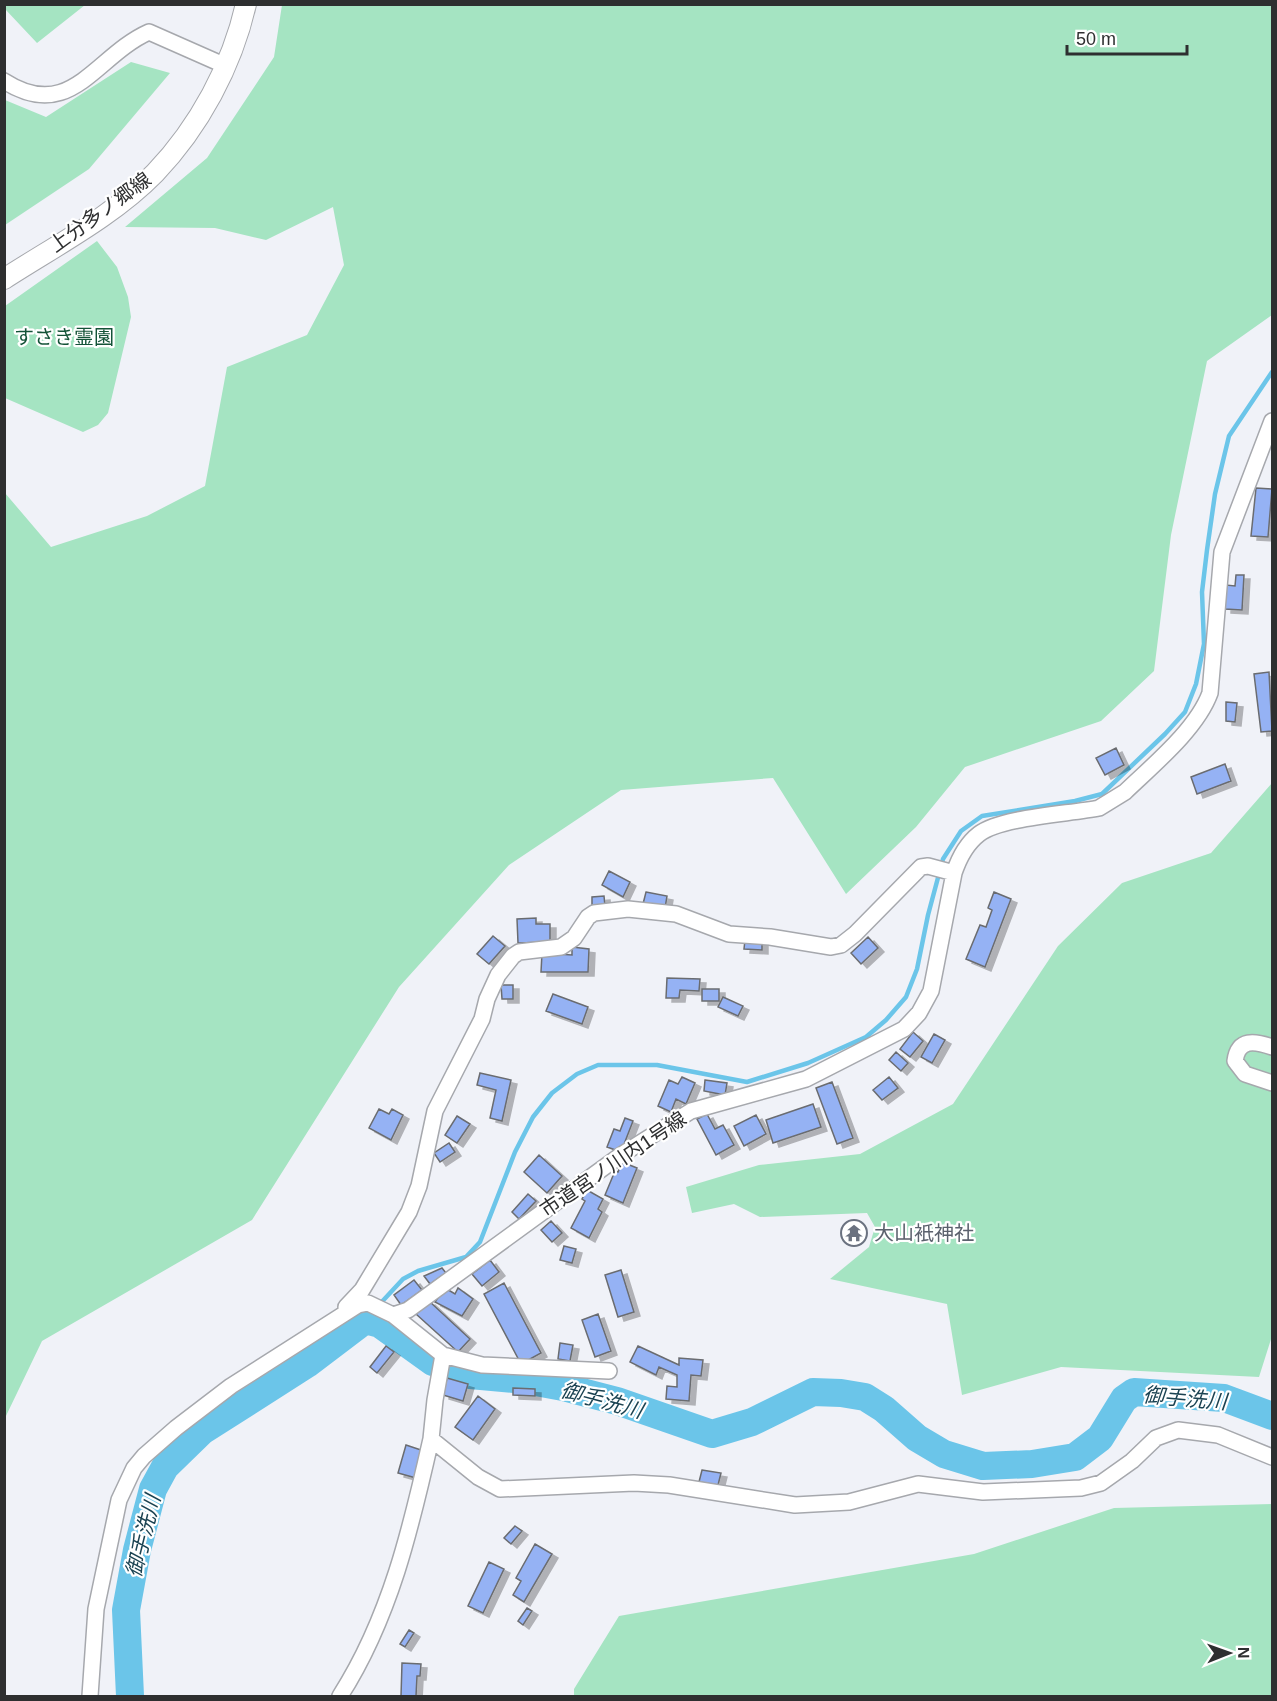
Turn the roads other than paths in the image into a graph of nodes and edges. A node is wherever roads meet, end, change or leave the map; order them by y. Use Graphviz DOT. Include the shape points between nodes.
graph roads {
  1 [pos="246,4"];
  2 [pos="226,66"];
  3 [pos="4,81"];
  4 [pos="4,279"];
  5 [pos="1272,421"];
  6 [pos="946,871"];
  7 [pos="1272,1047"];
  8 [pos="1272,1083"];
  9 [pos="390,1313"];
  10 [pos="324,1328"];
  11 [pos="442,1362"];
  12 [pos="609,1371"];
  13 [pos="431,1439"];
  14 [pos="1272,1457"];
  15 [pos="90,1696"];
  16 [pos="340,1696"];
  1 -- 2 [label="main road, 上分多ノ郷線"];
  2 -- 3 [label="street" via="149,32 60,95 31,94"];
  2 -- 4 [label="main road, 上分多ノ郷線" via="188,132 154,173 106,213"];
  5 -- 6 [label="street, 市道宮ノ川内1号線" via="1222,552 1215,656 1205,705 1159,758 1113,801 1099,808 987,829"];
  6 -- 9 [label="street, 市道宮ノ川内1号線" via="931,991 904,1029 806,1079 691,1111 621,1155 408,1310"];
  6 -- 10 [label="street" via="921,867 867,924 841,945 831,947 729,934 676,914 628,909 594,913 574,938 561,947 513,956 498,975 482,1019 435,1111 419,1186 409,1212 358,1296"];
  7 -- 8 [label="street" via="1245,1043 1239,1046 1235,1061 1245,1074"];
  9 -- 10 [label="street" via="372,1305 358,1305"];
  9 -- 11 [label="street"];
  10 -- 15 [label="street" via="231,1386 176,1428 134,1468 119,1500 96,1609"];
  11 -- 12 [label="street"];
  11 -- 13 [label="street"];
  13 -- 14 [label="street" via="478,1477 500,1488 669,1485 795,1505 849,1502 918,1484 982,1492 1081,1488 1101,1483 1156,1438 1178,1430 1218,1436"];
  13 -- 16 [label="street" via="398,1572 369,1644"];
}
